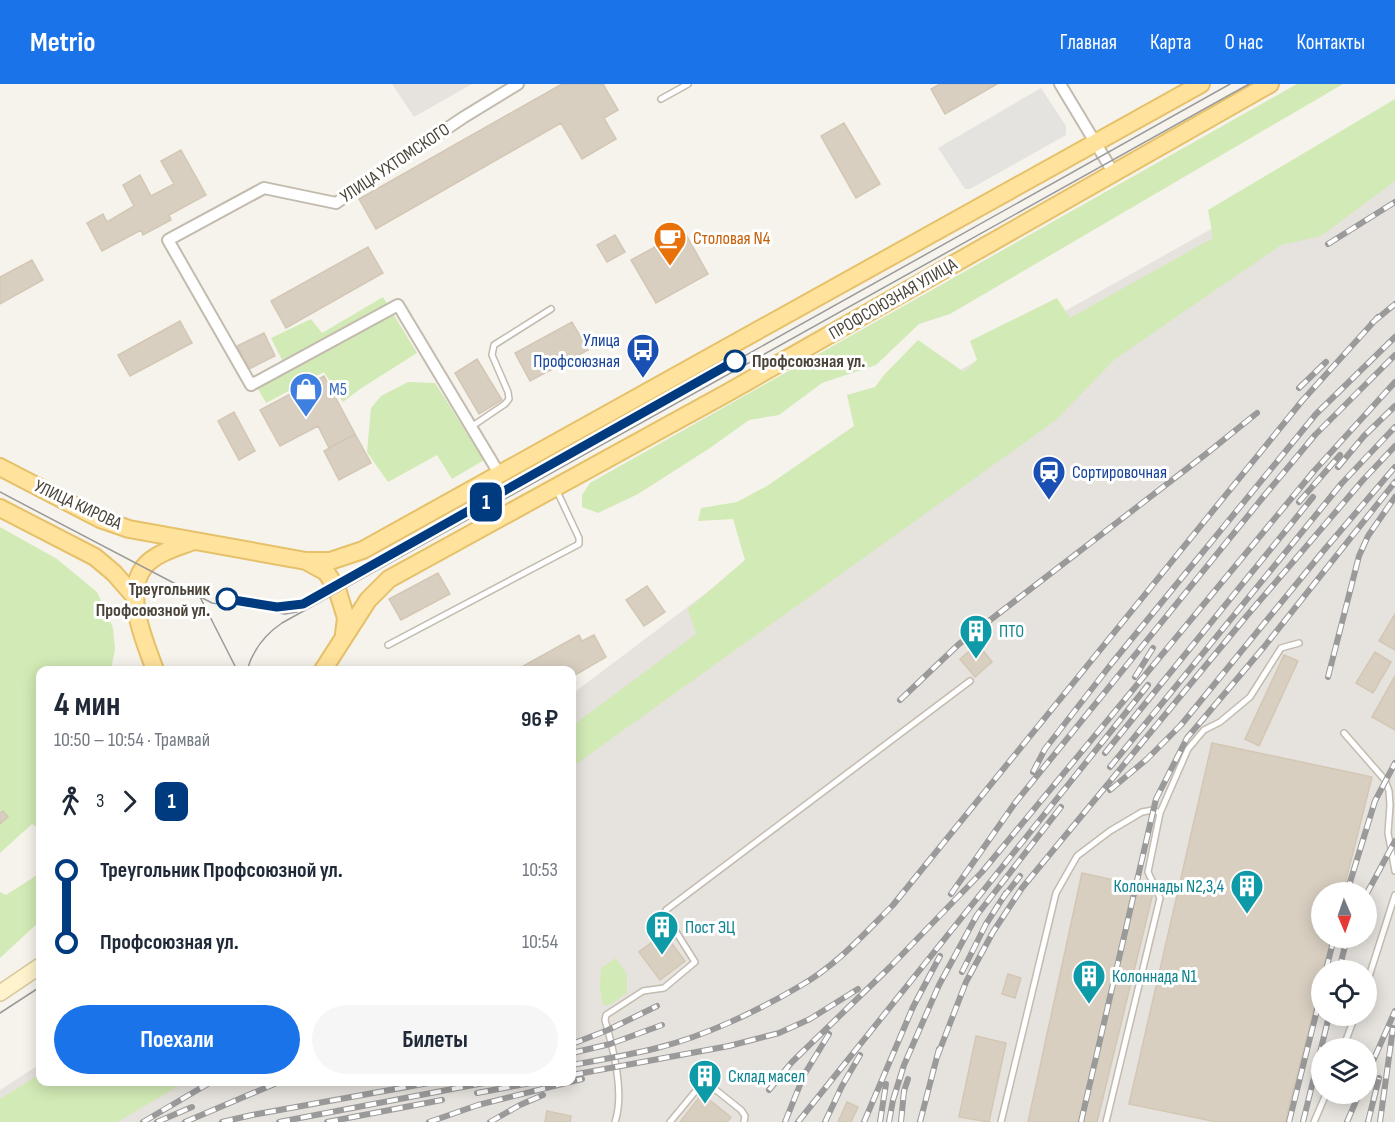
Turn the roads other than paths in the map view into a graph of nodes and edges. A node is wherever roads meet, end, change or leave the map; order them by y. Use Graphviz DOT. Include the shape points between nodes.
graph roads {
  1 [pos="518,84"];
  2 [pos="688,84"];
  3 [pos="1060,84"];
  4 [pos="1201,84"];
  5 [pos="1270,84"];
  6 [pos="661,99"];
  7 [pos="1096,142"];
  8 [pos="1113,172"];
  9 [pos="551,309"];
  10 [pos="471,427"];
  11 [pos="0,467"];
  12 [pos="500,475"];
  13 [pos="556,488"];
  14 [pos="0,508"];
  15 [pos="195,540"];
  16 [pos="306,561"];
  17 [pos="135,597"];
  18 [pos="344,636"];
  19 [pos="1299,643"];
  20 [pos="388,645"];
  21 [pos="154,666"];
  22 [pos="325,666"];
  23 [pos="970,681"];
  24 [pos="1344,733"];
  25 [pos="1160,813"];
  26 [pos="1395,871"];
  27 [pos="1395,895"];
  28 [pos="1374,960"];
  29 [pos="36,969"];
  30 [pos="0,993"];
  31 [pos="1322,1104"];
  32 [pos="615,1122"];
  33 [pos="670,1122"];
  34 [pos="744,1122"];
  35 [pos="1001,1122"];
  36 [pos="1106,1122"];
  37 [pos="1314,1122"];
  1 -- 10 [label="street, УЛИЦА УХТОМСКОГО" via="336,203 264,188 168,240 251,386 398,305"];
  2 -- 6 [label="lane"];
  3 -- 7 [label="street"];
  4 -- 7 [label="main road, ПРОФСОЮЗНАЯ УЛИЦА"];
  5 -- 8 [label="main road, ПРОФСОЮЗНАЯ УЛИЦА"];
  7 -- 8 [label="street"];
  7 -- 12 [label="main road, ПРОФСОЮЗНАЯ УЛИЦА"];
  8 -- 13 [label="main road, ПРОФСОЮЗНАЯ УЛИЦА"];
  9 -- 10 [label="lane" via="494,345 492,355 509,399"];
  10 -- 12 [label="street"];
  11 -- 15 [label="main road, УЛИЦА КИРОВА" via="100,519 129,529"];
  12 -- 16 [label="main road, ПРОФСОЮЗНАЯ УЛИЦА" via="363,550 330,561"];
  13 -- 18 [label="main road, ПРОФСОЮЗНАЯ УЛИЦА" via="389,579 368,600"];
  13 -- 20 [label="lane" via="579,544"];
  14 -- 17 [label="main road, УЛИЦА КИРОВА" via="95,557"];
  15 -- 16 [label="main road, УЛИЦА КИРОВА"];
  15 -- 17 [label="main road" via="145,566"];
  16 -- 18 [label="main road" via="326,572 337,589 346,618"];
  17 -- 21 [label="main road" via="141,632"];
  18 -- 22 [label="main road, ПРОФСОЮЗНАЯ УЛИЦА"];
  19 -- 25 [label="lane" via="1281,648 1250,697 1204,730 1188,749"];
  23 -- 32 [label="lane" via="666,910 695,962 664,988 643,992 606,1015 618,1088"];
  24 -- 26 [label="lane" via="1385,780"];
  25 -- 35 [label="lane" via="1142,812 1077,856 1056,893"];
  25 -- 36 [label="lane" via="1148,872 1160,898"];
  27 -- 28 [label="lane"];
  29 -- 30 [label="main road"];
  31 -- 37 [label="lane"];
  33 -- 34 [label="lane" via="705,1085 741,1110"];
}
